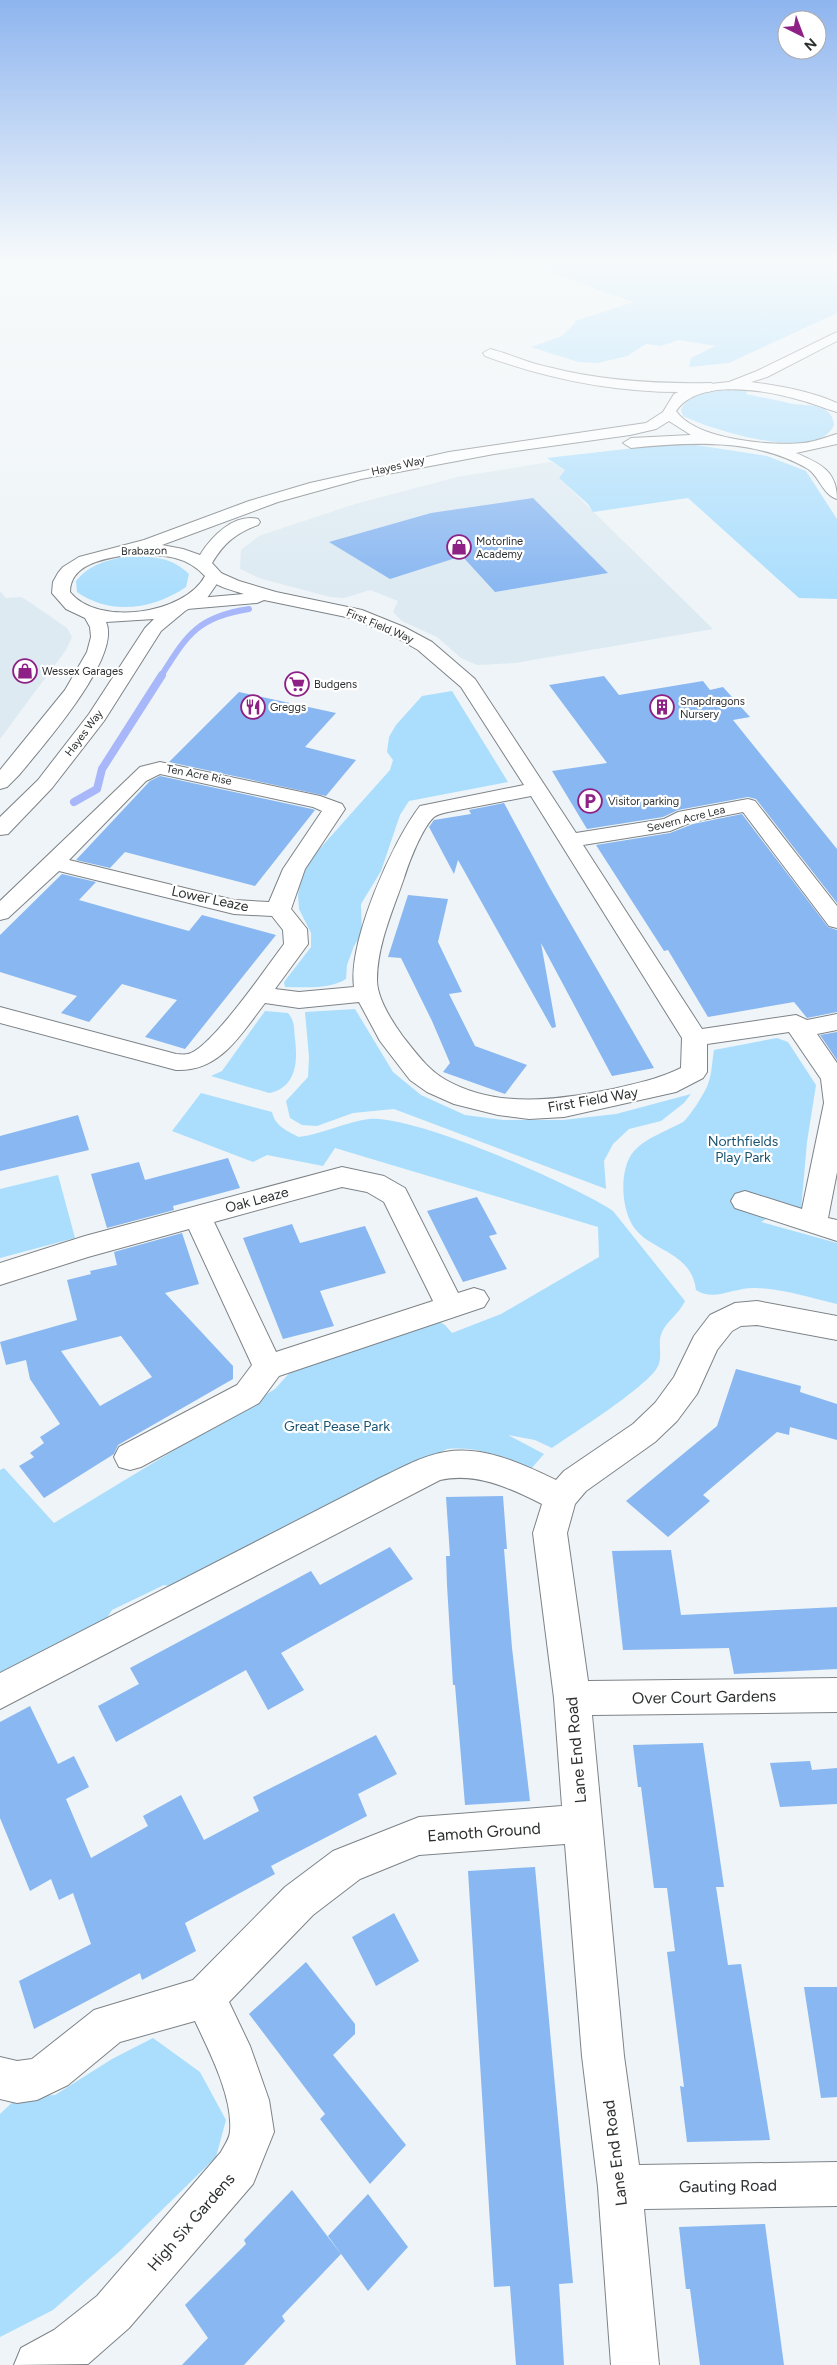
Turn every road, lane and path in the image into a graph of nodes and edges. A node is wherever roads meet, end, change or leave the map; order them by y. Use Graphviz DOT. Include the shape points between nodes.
graph roads {
  1 [pos="543,370"];
  2 [pos="769,370"];
  3 [pos="804,382"];
  4 [pos="622,386"];
  5 [pos="718,386"];
  6 [pos="816,398"];
  7 [pos="837,408"];
  8 [pos="670,412"];
  9 [pos="721,439"];
  10 [pos="837,439"];
  11 [pos="770,448"];
  12 [pos="837,494"];
  13 [pos="132,549"];
  14 [pos="209,569"];
  15 [pos="273,597"];
  16 [pos="182,606"];
  17 [pos="91,613"];
  18 [pos="0,783"];
  19 [pos="537,789"];
  20 [pos="0,829"];
  21 [pos="569,841"];
  22 [pos="54,863"];
  23 [pos="280,910"];
  24 [pos="0,913"];
  25 [pos="837,921"];
  26 [pos="259,994"];
  27 [pos="367,994"];
  28 [pos="0,1015"];
  29 [pos="837,1022"];
  30 [pos="799,1026"];
  31 [pos="695,1038"];
  32 [pos="745,1201"];
  33 [pos="197,1216"];
  34 [pos="825,1227"];
  35 [pos="0,1274"];
  36 [pos="837,1328"];
  37 [pos="268,1367"];
  38 [pos="130,1457"];
  39 [pos="560,1497"];
  40 [pos="0,1692"];
  41 [pos="837,1696"];
  42 [pos="572,1698"];
  43 [pos="582,1824"];
  44 [pos="204,1997"];
  45 [pos="0,2078"];
  46 [pos="837,2184"];
  47 [pos="620,2187"];
  48 [pos="38,2365"];
  49 [pos="635,2365"];
  1 -- 4 [label="street"];
  2 -- 5 [label="street, Hayes Way"];
  3 -- 6 [label="street"];
  4 -- 5 [label="street"];
  4 -- 8 [label="street" via="650,397"];
  5 -- 6 [label="street" via="765,388"];
  5 -- 8 [label="street, Hayes Way" via="678,398"];
  6 -- 7 [label="street"];
  8 -- 9 [label="street" via="684,426"];
  8 -- 13 [label="street, Hayes Way" via="651,426 630,432 500,447 428,459 340,480 272,499"];
  9 -- 11 [label="street"];
  9 -- 14 [label="street, Hayes Way" via="663,440 542,452 402,478 292,507 242,525 215,542"];
  10 -- 11 [label="street" via="805,448"];
  11 -- 12 [label="street" via="814,467"];
  13 -- 14 [label="street, Brabazon" via="176,551"];
  13 -- 17 [label="street, Brabazon" via="87,560 64,576 61,592 73,607"];
  14 -- 15 [label="street, First Field Way" via="233,585"];
  14 -- 16 [label="street, Brabazon" via="208,587"];
  15 -- 16 [label="street, First Field Way"];
  15 -- 19 [label="street, First Field Way" via="356,614 426,646 468,683"];
  16 -- 17 [label="street, Brabazon" via="144,615 118,617"];
  16 -- 20 [label="street, Hayes Way" via="154,628 97,717 45,784"];
  17 -- 18 [label="street" via="100,624 100,638 93,656 74,690 47,727"];
  19 -- 21 [label="street, First Field Way"];
  19 -- 27 [label="street, First Field Way" via="428,811 397,865 371,939 365,980"];
  21 -- 25 [label="street, Severn Acre Lea" via="670,825 686,816 748,805"];
  21 -- 31 [label="street, First Field Way"];
  22 -- 23 [label="street, Lower Leaze" via="234,907"];
  22 -- 23 [label="street, Ten Acre Rise" via="139,777 160,768 173,769 320,802 334,809 295,866 287,881"];
  22 -- 24 [label="street, Ten Acre Rise"];
  23 -- 26 [label="street" via="295,929 296,944"];
  26 -- 27 [label="street" via="299,1000"];
  26 -- 28 [label="street" via="222,1040 192,1062 176,1062"];
  27 -- 31 [label="street, First Field Way" via="389,1035 419,1074 454,1095 498,1106 529,1110 564,1108 667,1086 694,1072"];
  29 -- 30 [label="street"];
  30 -- 31 [label="street"];
  30 -- 34 [label="street" via="834,1078 837,1103"];
  32 -- 34 [label="street"];
  33 -- 35 [label="street, Oak Leaze"];
  33 -- 37 [label="street"];
  33 -- 37 [label="street, Oak Leaze" via="342,1177 374,1183 395,1195 462,1302"];
  36 -- 39 [label="street, Lane End Road" via="769,1313 735,1315 721,1323 704,1344 686,1386 666,1412 644,1432 575,1481"];
  37 -- 38 [label="street" via="248,1394"];
  39 -- 40 [label="street" via="502,1472 482,1467 445,1465 392,1488"];
  39 -- 42 [label="street, Lane End Road" via="550,1533"];
  41 -- 42 [label="street, Over Court Gardens"];
  42 -- 43 [label="street, Lane End Road"];
  43 -- 44 [label="street, Eamoth Ground" via="419,1836 347,1865 299,1900"];
  43 -- 47 [label="street, Lane End Road" via="602,2056"];
  44 -- 45 [label="street" via="110,2025 37,2079 17,2082"];
  44 -- 48 [label="street, High Six Gardens" via="229,2046 248,2100 252,2132 237,2168 113,2312 71,2347"];
  46 -- 47 [label="street, Gauting Road"];
  47 -- 49 [label="street, Lane End Road"];
}
